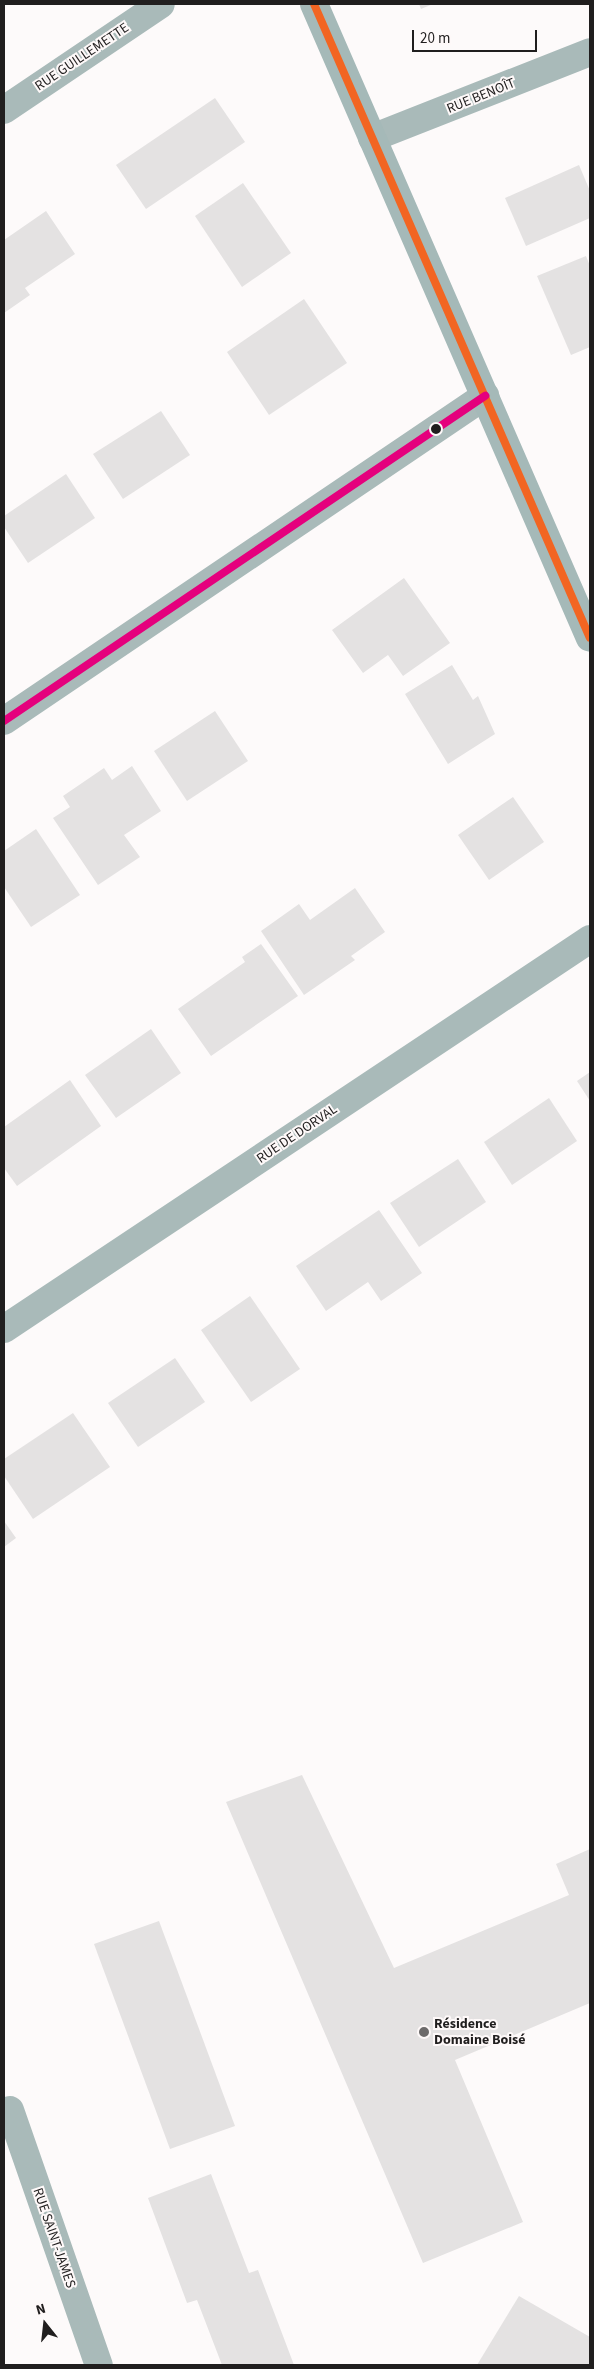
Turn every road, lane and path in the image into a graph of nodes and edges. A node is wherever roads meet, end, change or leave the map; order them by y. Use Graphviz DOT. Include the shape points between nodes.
graph roads {
  1 [pos="161,4"];
  2 [pos="314,4"];
  3 [pos="590,52"];
  4 [pos="4,110"];
  5 [pos="372,138"];
  6 [pos="485,396"];
  7 [pos="590,638"];
  8 [pos="4,721"];
  9 [pos="590,939"];
  10 [pos="4,1329"];
  11 [pos="10,2110"];
  12 [pos="99,2365"];
  1 -- 4 [label="street, RUE GUILLEMETTE"];
  2 -- 5 [label="main road"];
  3 -- 5 [label="street, RUE BENOÎT"];
  5 -- 6 [label="main road"];
  6 -- 7 [label="main road"];
  6 -- 8 [label="street"];
  9 -- 10 [label="street, RUE DE DORVAL"];
  11 -- 12 [label="street, RUE SAINT-JAMES"];
}
